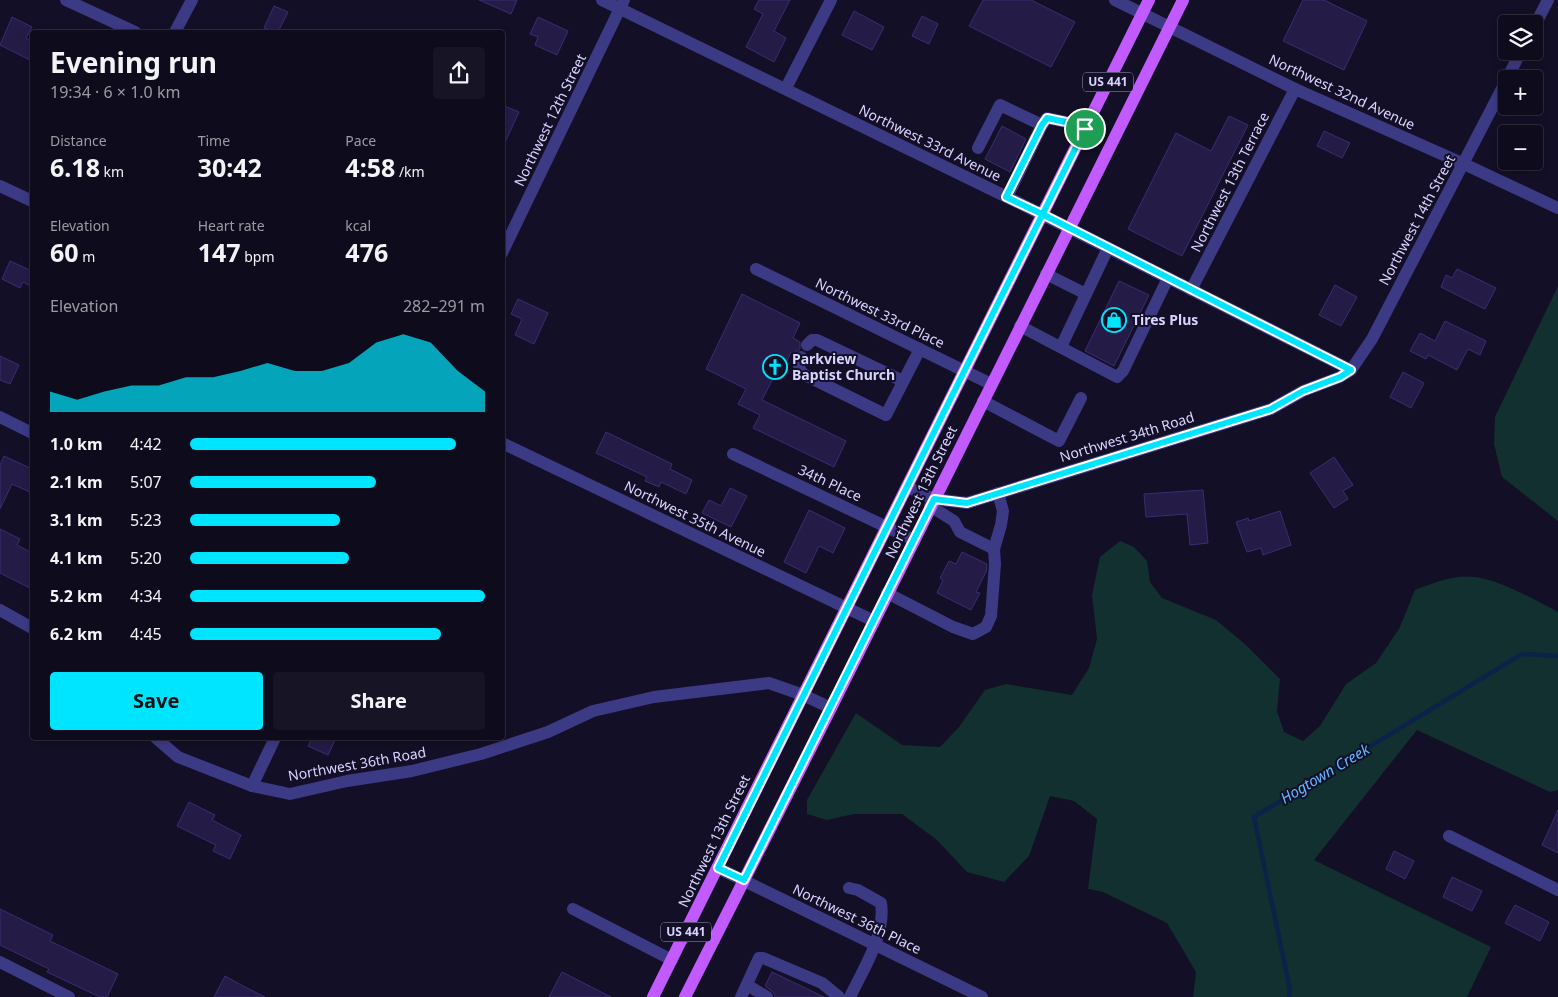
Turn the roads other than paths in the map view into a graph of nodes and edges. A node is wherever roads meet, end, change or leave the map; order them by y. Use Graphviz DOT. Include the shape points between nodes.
graph roads {
  1 [pos="66,0"];
  2 [pos="192,0"];
  3 [pos="602,0"];
  4 [pos="831,0"];
  5 [pos="1115,0"];
  6 [pos="1149,0"];
  7 [pos="1183,0"];
  8 [pos="1548,0"];
  9 [pos="622,5"];
  10 [pos="1142,14"];
  11 [pos="1540,15"];
  12 [pos="1169,27"];
  13 [pos="131,30"];
  14 [pos="176,30"];
  15 [pos="786,88"];
  16 [pos="1295,89"];
  17 [pos="1498,98"];
  18 [pos="1042,125"];
  19 [pos="1085,129"];
  20 [pos="978,148"];
  21 [pos="1464,164"];
  22 [pos="0,186"];
  23 [pos="1006,197"];
  24 [pos="30,199"];
  25 [pos="1558,208"];
  26 [pos="1042,214"];
  27 [pos="1068,228"];
  28 [pos="505,247"];
  29 [pos="1108,248"];
  30 [pos="756,269"];
  31 [pos="1046,274"];
  32 [pos="1168,278"];
  33 [pos="1191,290"];
  34 [pos="1086,294"];
  35 [pos="1020,326"];
  36 [pos="807,345"];
  37 [pos="1061,347"];
  38 [pos="920,349"];
  39 [pos="801,357"];
  40 [pos="1351,370"];
  41 [pos="964,371"];
  42 [pos="903,381"];
  43 [pos="991,384"];
  44 [pos="1081,398"];
  45 [pos="982,401"];
  46 [pos="0,417"];
  47 [pos="30,432"];
  48 [pos="505,444"];
  49 [pos="733,454"];
  50 [pos="907,487"];
  51 [pos="998,493"];
  52 [pos="932,503"];
  53 [pos="887,526"];
  54 [pos="914,540"];
  55 [pos="994,549"];
  56 [pos="887,593"];
  57 [pos="846,608"];
  58 [pos="0,610"];
  59 [pos="874,622"];
  60 [pos="30,627"];
  61 [pos="803,695"];
  62 [pos="831,708"];
  63 [pos="158,740"];
  64 [pos="274,740"];
  65 [pos="252,786"];
  66 [pos="1448,836"];
  67 [pos="718,868"];
  68 [pos="744,880"];
  69 [pos="849,888"];
  70 [pos="1558,890"];
  71 [pos="573,909"];
  72 [pos="874,944"];
  73 [pos="672,960"];
  74 [pos="0,962"];
  75 [pos="747,985"];
  76 [pos="69,997"];
  77 [pos="654,997"];
  78 [pos="685,997"];
  79 [pos="741,997"];
  80 [pos="767,997"];
  81 [pos="839,997"];
  82 [pos="850,997"];
  83 [pos="982,997"];
  1 -- 13 [label="street"];
  2 -- 14 [label="street"];
  3 -- 9 [label="street, Northwest 33rd Avenue"];
  4 -- 15 [label="street"];
  5 -- 10 [label="street, Northwest 32nd Avenue"];
  6 -- 10 [label="main road, Northwest 13th Street / US 441"];
  7 -- 12 [label="main road, Northwest 13th Street / US 441"];
  8 -- 11 [label="street"];
  9 -- 15 [label="street, Northwest 33rd Avenue"];
  9 -- 28 [label="street, Northwest 12th Street"];
  10 -- 12 [label="street, Northwest 32nd Avenue"];
  10 -- 19 [label="main road, Northwest 13th Street / US 441"];
  12 -- 16 [label="street, Northwest 32nd Avenue"];
  12 -- 27 [label="main road, Northwest 13th Street / US 441"];
  15 -- 23 [label="street, Northwest 33rd Avenue"];
  16 -- 21 [label="street, Northwest 32nd Avenue"];
  16 -- 33 [label="street, Northwest 13th Terrace"];
  17 -- 21 [label="street, Northwest 14th Street"];
  18 -- 19 [label="street" via="1047,118 1056,118"];
  18 -- 20 [label="street" via="1000,105"];
  18 -- 23 [label="street"];
  19 -- 26 [label="main road, Northwest 13th Street / US 441"];
  21 -- 25 [label="street, Northwest 32nd Avenue"];
  21 -- 40 [label="street, Northwest 14th Street" via="1372,340"];
  22 -- 24 [label="street"];
  23 -- 26 [label="street, Northwest 33rd Avenue"];
  26 -- 27 [label="street, Northwest 33rd Avenue"];
  26 -- 41 [label="main road, Northwest 13th Street / US 441"];
  27 -- 29 [label="street, Northwest 33rd Avenue"];
  27 -- 31 [label="main road, Northwest 13th Street / US 441"];
  29 -- 32 [label="street, Northwest 33rd Avenue"];
  29 -- 34 [label="street"];
  30 -- 38 [label="street, Northwest 33rd Place"];
  31 -- 34 [label="street"];
  31 -- 35 [label="main road, Northwest 13th Street / US 441"];
  32 -- 33 [label="street, Northwest 33rd Avenue"];
  32 -- 37 [label="street" via="1123,371 1117,377"];
  33 -- 40 [label="street, Northwest 33rd Avenue"];
  34 -- 37 [label="street"];
  35 -- 37 [label="street"];
  35 -- 43 [label="main road, Northwest 13th Street / US 441"];
  36 -- 42 [label="street" via="817,340"];
  38 -- 41 [label="street, Northwest 33rd Place"];
  38 -- 42 [label="street"];
  39 -- 42 [label="street" via="798,369 803,374 886,414"];
  40 -- 51 [label="street, Northwest 34th Road" via="1271,409"];
  41 -- 43 [label="street, Northwest 33rd Place"];
  41 -- 50 [label="main road, Northwest 13th Street / US 441"];
  43 -- 45 [label="main road, Northwest 13th Street / US 441"];
  44 -- 45 [label="street" via="1059,441"];
  45 -- 52 [label="main road, Northwest 13th Street / US 441"];
  46 -- 47 [label="street"];
  48 -- 57 [label="street, Northwest 35th Avenue"];
  49 -- 53 [label="street, 34th Place"];
  50 -- 52 [label="street, Northwest 34th Road"];
  50 -- 53 [label="main road, Northwest 13th Street / US 441"];
  51 -- 52 [label="street, Northwest 34th Road" via="967,503"];
  51 -- 55 [label="street" via="1003,511"];
  52 -- 54 [label="main road, Northwest 13th Street / US 441"];
  52 -- 55 [label="street" via="954,521 960,532"];
  53 -- 54 [label="street, 34th Place"];
  53 -- 57 [label="main road, Northwest 13th Street / US 441"];
  54 -- 56 [label="main road, Northwest 13th Street / US 441"];
  55 -- 56 [label="street" via="991,616 986,627 973,634"];
  56 -- 59 [label="main road, Northwest 13th Street / US 441"];
  57 -- 59 [label="street, Northwest 35th Avenue"];
  57 -- 61 [label="main road, Northwest 13th Street / US 441"];
  58 -- 60 [label="street"];
  59 -- 62 [label="main road, Northwest 13th Street / US 441"];
  61 -- 62 [label="street, Northwest 36th Road"];
  61 -- 65 [label="street, Northwest 36th Road" via="768,683 654,697 593,711 548,732 481,754 412,771 290,794"];
  61 -- 67 [label="main road, Northwest 13th Street / US 441"];
  62 -- 68 [label="main road, Northwest 13th Street / US 441"];
  63 -- 65 [label="street, Northwest 36th Road" via="178,757"];
  64 -- 65 [label="street"];
  66 -- 70 [label="street"];
  67 -- 68 [label="street, Northwest 36th Place"];
  67 -- 73 [label="main road, Northwest 13th Street / US 441"];
  68 -- 72 [label="street, Northwest 36th Place"];
  68 -- 78 [label="main road, Northwest 13th Street / US 441"];
  69 -- 72 [label="street" via="881,903 883,916"];
  71 -- 73 [label="street"];
  72 -- 82 [label="street"];
  72 -- 83 [label="street, Northwest 36th Place"];
  73 -- 77 [label="main road, Northwest 13th Street / US 441"];
  74 -- 76 [label="street"];
  75 -- 79 [label="street"];
  75 -- 80 [label="street"];
  75 -- 81 [label="street" via="759,958 762,958 822,983"];
}
